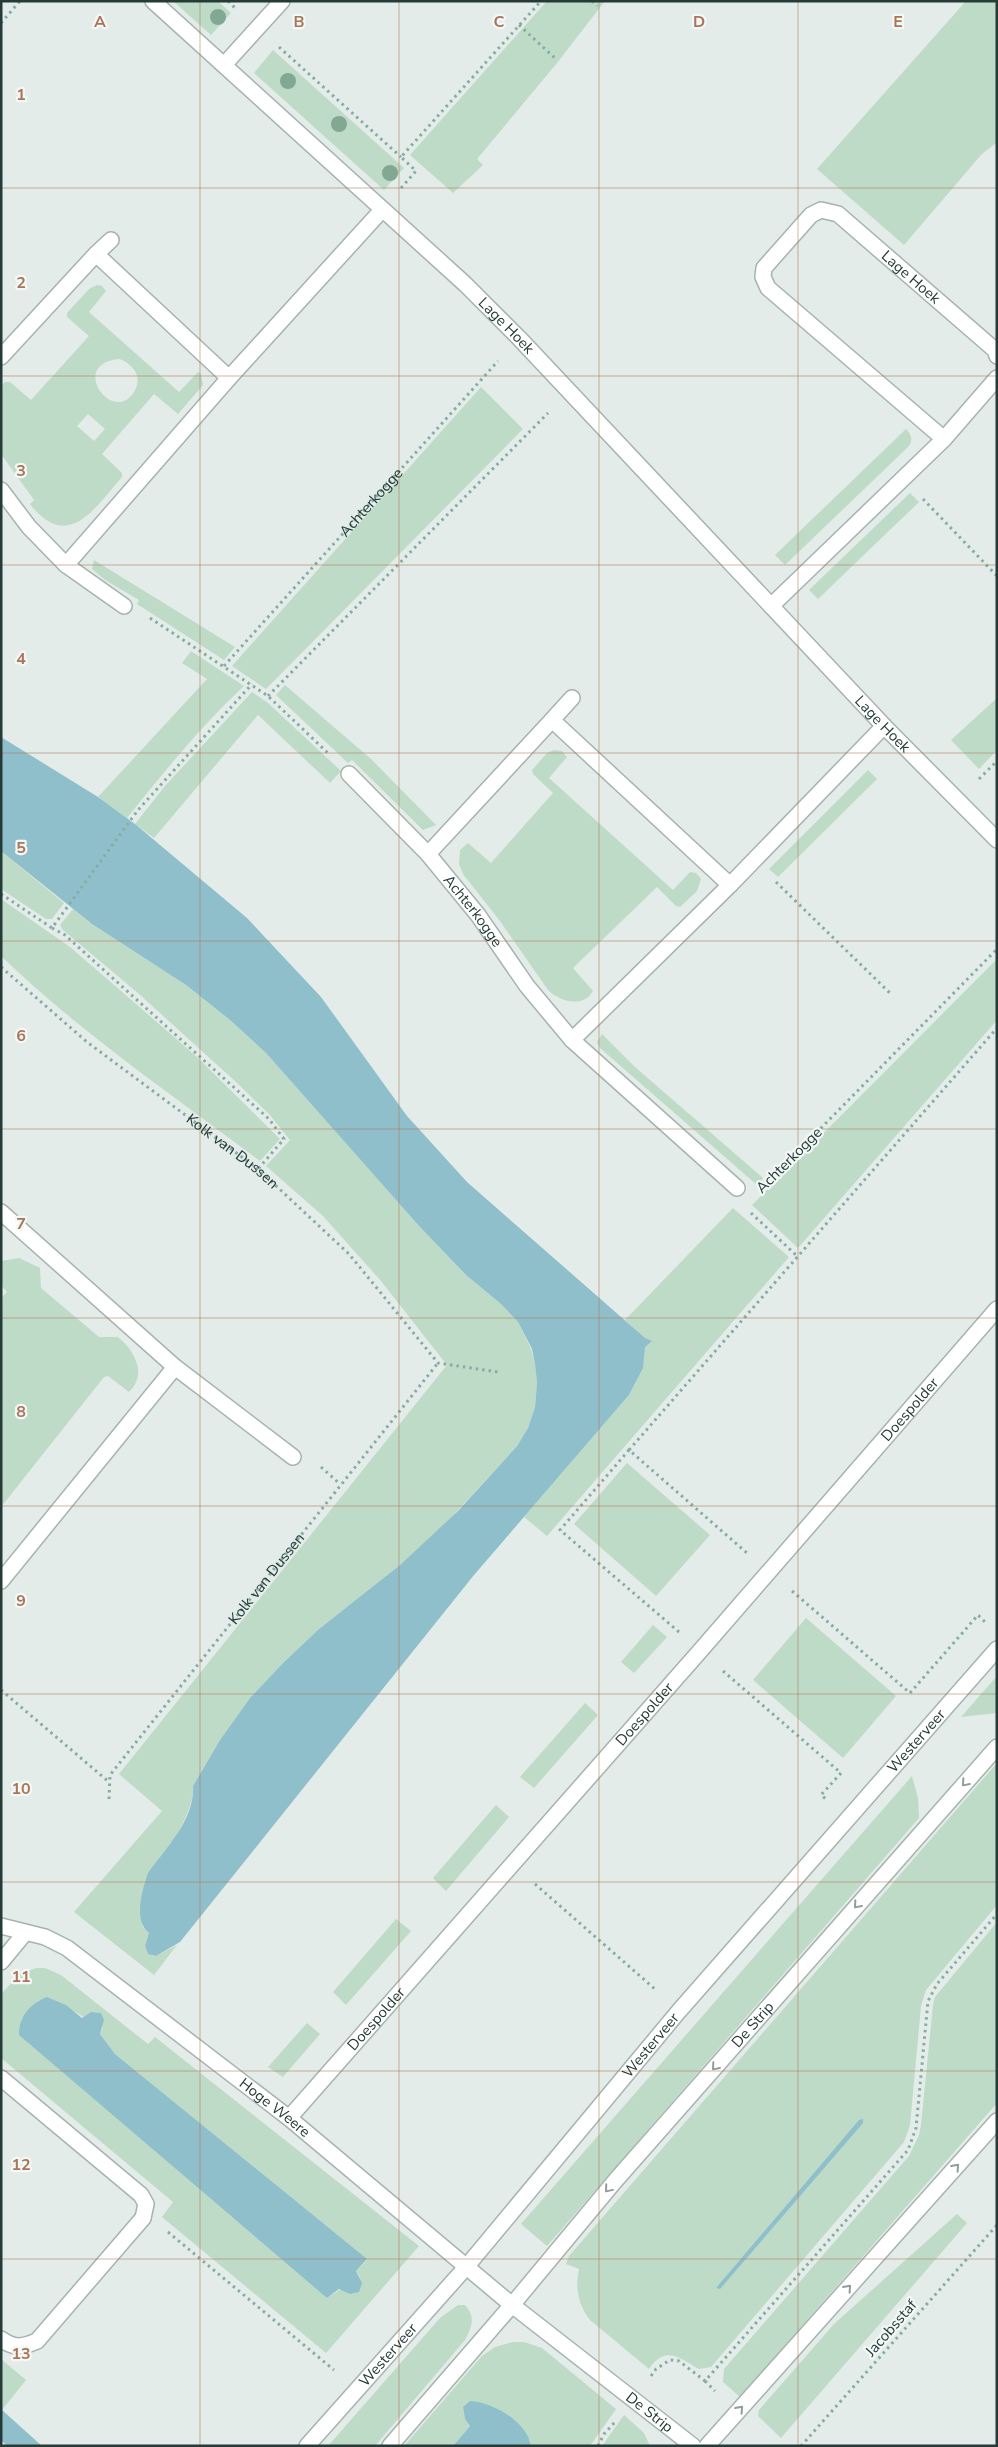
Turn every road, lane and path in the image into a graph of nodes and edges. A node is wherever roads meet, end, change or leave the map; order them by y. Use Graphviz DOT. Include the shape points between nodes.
graph roads {
  1 [pos="20,1"];
  2 [pos="153,1"];
  3 [pos="228,1"];
  4 [pos="282,1"];
  5 [pos="541,1"];
  6 [pos="592,1"];
  7 [pos="598,6"];
  8 [pos="1,22"];
  9 [pos="519,25"];
  10 [pos="258,28"];
  11 [pos="556,59"];
  12 [pos="224,66"];
  13 [pos="401,157"];
  14 [pos="381,211"];
  15 [pos="111,240"];
  16 [pos="96,254"];
  17 [pos="519,338"];
  18 [pos="997,356"];
  19 [pos="1,357"];
  20 [pos="229,378"];
  21 [pos="997,378"];
  22 [pos="569,391"];
  23 [pos="944,439"];
  24 [pos="903,478"];
  25 [pos="1,490"];
  26 [pos="66,565"];
  27 [pos="997,576"];
  28 [pos="124,606"];
  29 [pos="771,606"];
  30 [pos="224,666"];
  31 [pos="252,684"];
  32 [pos="268,696"];
  33 [pos="572,698"];
  34 [pos="552,720"];
  35 [pos="884,726"];
  36 [pos="349,774"];
  37 [pos="997,840"];
  38 [pos="428,854"];
  39 [pos="754,860"];
  40 [pos="730,885"];
  41 [pos="1,894"];
  42 [pos="52,928"];
  43 [pos="997,949"];
  44 [pos="1,967"];
  45 [pos="892,995"];
  46 [pos="997,1028"];
  47 [pos="572,1040"];
  48 [pos="258,1169"];
  49 [pos="737,1188"];
  50 [pos="750,1200"];
  51 [pos="4,1221"];
  52 [pos="797,1256"];
  53 [pos="997,1309"];
  54 [pos="438,1363"];
  55 [pos="175,1367"];
  56 [pos="498,1372"];
  57 [pos="629,1450"];
  58 [pos="293,1457"];
  59 [pos="1,1581"];
  60 [pos="997,1649"];
  61 [pos="1,1690"];
  62 [pos="997,1747"];
  63 [pos="109,1782"];
  64 [pos="109,1799"];
  65 [pos="512,1864"];
  66 [pos="997,1914"];
  67 [pos="1,1926"];
  68 [pos="25,1933"];
  69 [pos="1,1962"];
  70 [pos="679,2011"];
  71 [pos="1,2078"];
  72 [pos="289,2118"];
  73 [pos="997,2121"];
  74 [pos="144,2216"];
  75 [pos="997,2225"];
  76 [pos="467,2266"];
  77 [pos="512,2305"];
  78 [pos="1,2339"];
  79 [pos="358,2390"];
  80 [pos="635,2399"];
  81 [pos="308,2446"];
  82 [pos="390,2446"];
  83 [pos="693,2446"];
  84 [pos="708,2446"];
  85 [pos="801,2446"];
  1 -- 8 [label="path"];
  2 -- 12 [label="street, Lage Hoek"];
  3 -- 10 [label="path"];
  4 -- 10 [label="street"];
  5 -- 9 [label="path"];
  6 -- 7 [label="path"];
  9 -- 11 [label="path"];
  9 -- 13 [label="path"];
  10 -- 12 [label="street"];
  10 -- 13 [label="path"];
  12 -- 14 [label="street, Lage Hoek"];
  13 -- 14 [label="path" via="416,171"];
  14 -- 17 [label="street, Lage Hoek" via="465,284"];
  14 -- 20 [label="street"];
  15 -- 16 [label="street"];
  16 -- 19 [label="street"];
  16 -- 20 [label="street"];
  17 -- 22 [label="street, Lage Hoek"];
  17 -- 30 [label="path, Achterkogge"];
  18 -- 23 [label="street, Lage Hoek" via="838,214 821,210 811,215 764,268 768,288"];
  20 -- 26 [label="street"];
  21 -- 23 [label="street"];
  22 -- 29 [label="street, Lage Hoek"];
  22 -- 32 [label="path"];
  23 -- 24 [label="street"];
  24 -- 27 [label="path"];
  24 -- 29 [label="street"];
  25 -- 26 [label="street" via="29,527"];
  26 -- 28 [label="street"];
  28 -- 30 [label="path" via="135,608"];
  29 -- 35 [label="street, Lage Hoek"];
  30 -- 31 [label="path"];
  31 -- 32 [label="path"];
  31 -- 42 [label="path" via="138,810"];
  32 -- 36 [label="path"];
  33 -- 34 [label="street"];
  34 -- 38 [label="street"];
  34 -- 40 [label="street"];
  35 -- 37 [label="street, Lage Hoek"];
  35 -- 39 [label="street"];
  36 -- 38 [label="street, Achterkogge"];
  38 -- 47 [label="street, Achterkogge" via="478,915 527,986"];
  39 -- 40 [label="street"];
  39 -- 45 [label="path"];
  40 -- 47 [label="street"];
  41 -- 42 [label="path"];
  42 -- 48 [label="path" via="80,948 269,1119 284,1139"];
  43 -- 50 [label="path, Achterkogge"];
  44 -- 48 [label="path, Kolk van Dussen" via="87,1042"];
  46 -- 52 [label="path"];
  47 -- 49 [label="street, Achterkogge"];
  48 -- 54 [label="path, Kolk van Dussen" via="349,1254"];
  49 -- 50 [label="path, Achterkogge"];
  50 -- 52 [label="path" via="744,1207"];
  51 -- 55 [label="street"];
  52 -- 57 [label="path"];
  53 -- 65 [label="street, Doespolder"];
  54 -- 56 [label="path"];
  54 -- 63 [label="path, Kolk van Dussen" via="110,1775"];
  55 -- 58 [label="street"];
  55 -- 59 [label="street"];
  60 -- 70 [label="street, Westerveer"];
  61 -- 63 [label="path"];
  62 -- 77 [label="street, De Strip, one-way" via="615,2181"];
  63 -- 64 [label="path"];
  65 -- 70 [label="path"];
  65 -- 72 [label="street, Doespolder"];
  66 -- 80 [label="path" via="937,1984 928,2001 916,2128 908,2150 705,2381 679,2361 670,2360 656,2369"];
  67 -- 68 [label="street, Hoge Weere"];
  68 -- 69 [label="street"];
  68 -- 72 [label="street, Hoge Weere" via="45,1937 67,1948"];
  70 -- 76 [label="street, Westerveer"];
  71 -- 74 [label="street" via="141,2195 146,2204"];
  72 -- 76 [label="street, Hoge Weere"];
  84 -- 73 [label="street, one-way"];
  74 -- 78 [label="street" via="37,2341 22,2348"];
  74 -- 79 [label="path"];
  75 -- 85 [label="path, Jacobsstaf"];
  76 -- 77 [label="street, Hoge Weere"];
  76 -- 79 [label="street, Westerveer"];
  77 -- 80 [label="street, De Strip"];
  77 -- 82 [label="street, De Strip"];
  79 -- 81 [label="street, Westerveer"];
  80 -- 83 [label="street, De Strip"];
}
